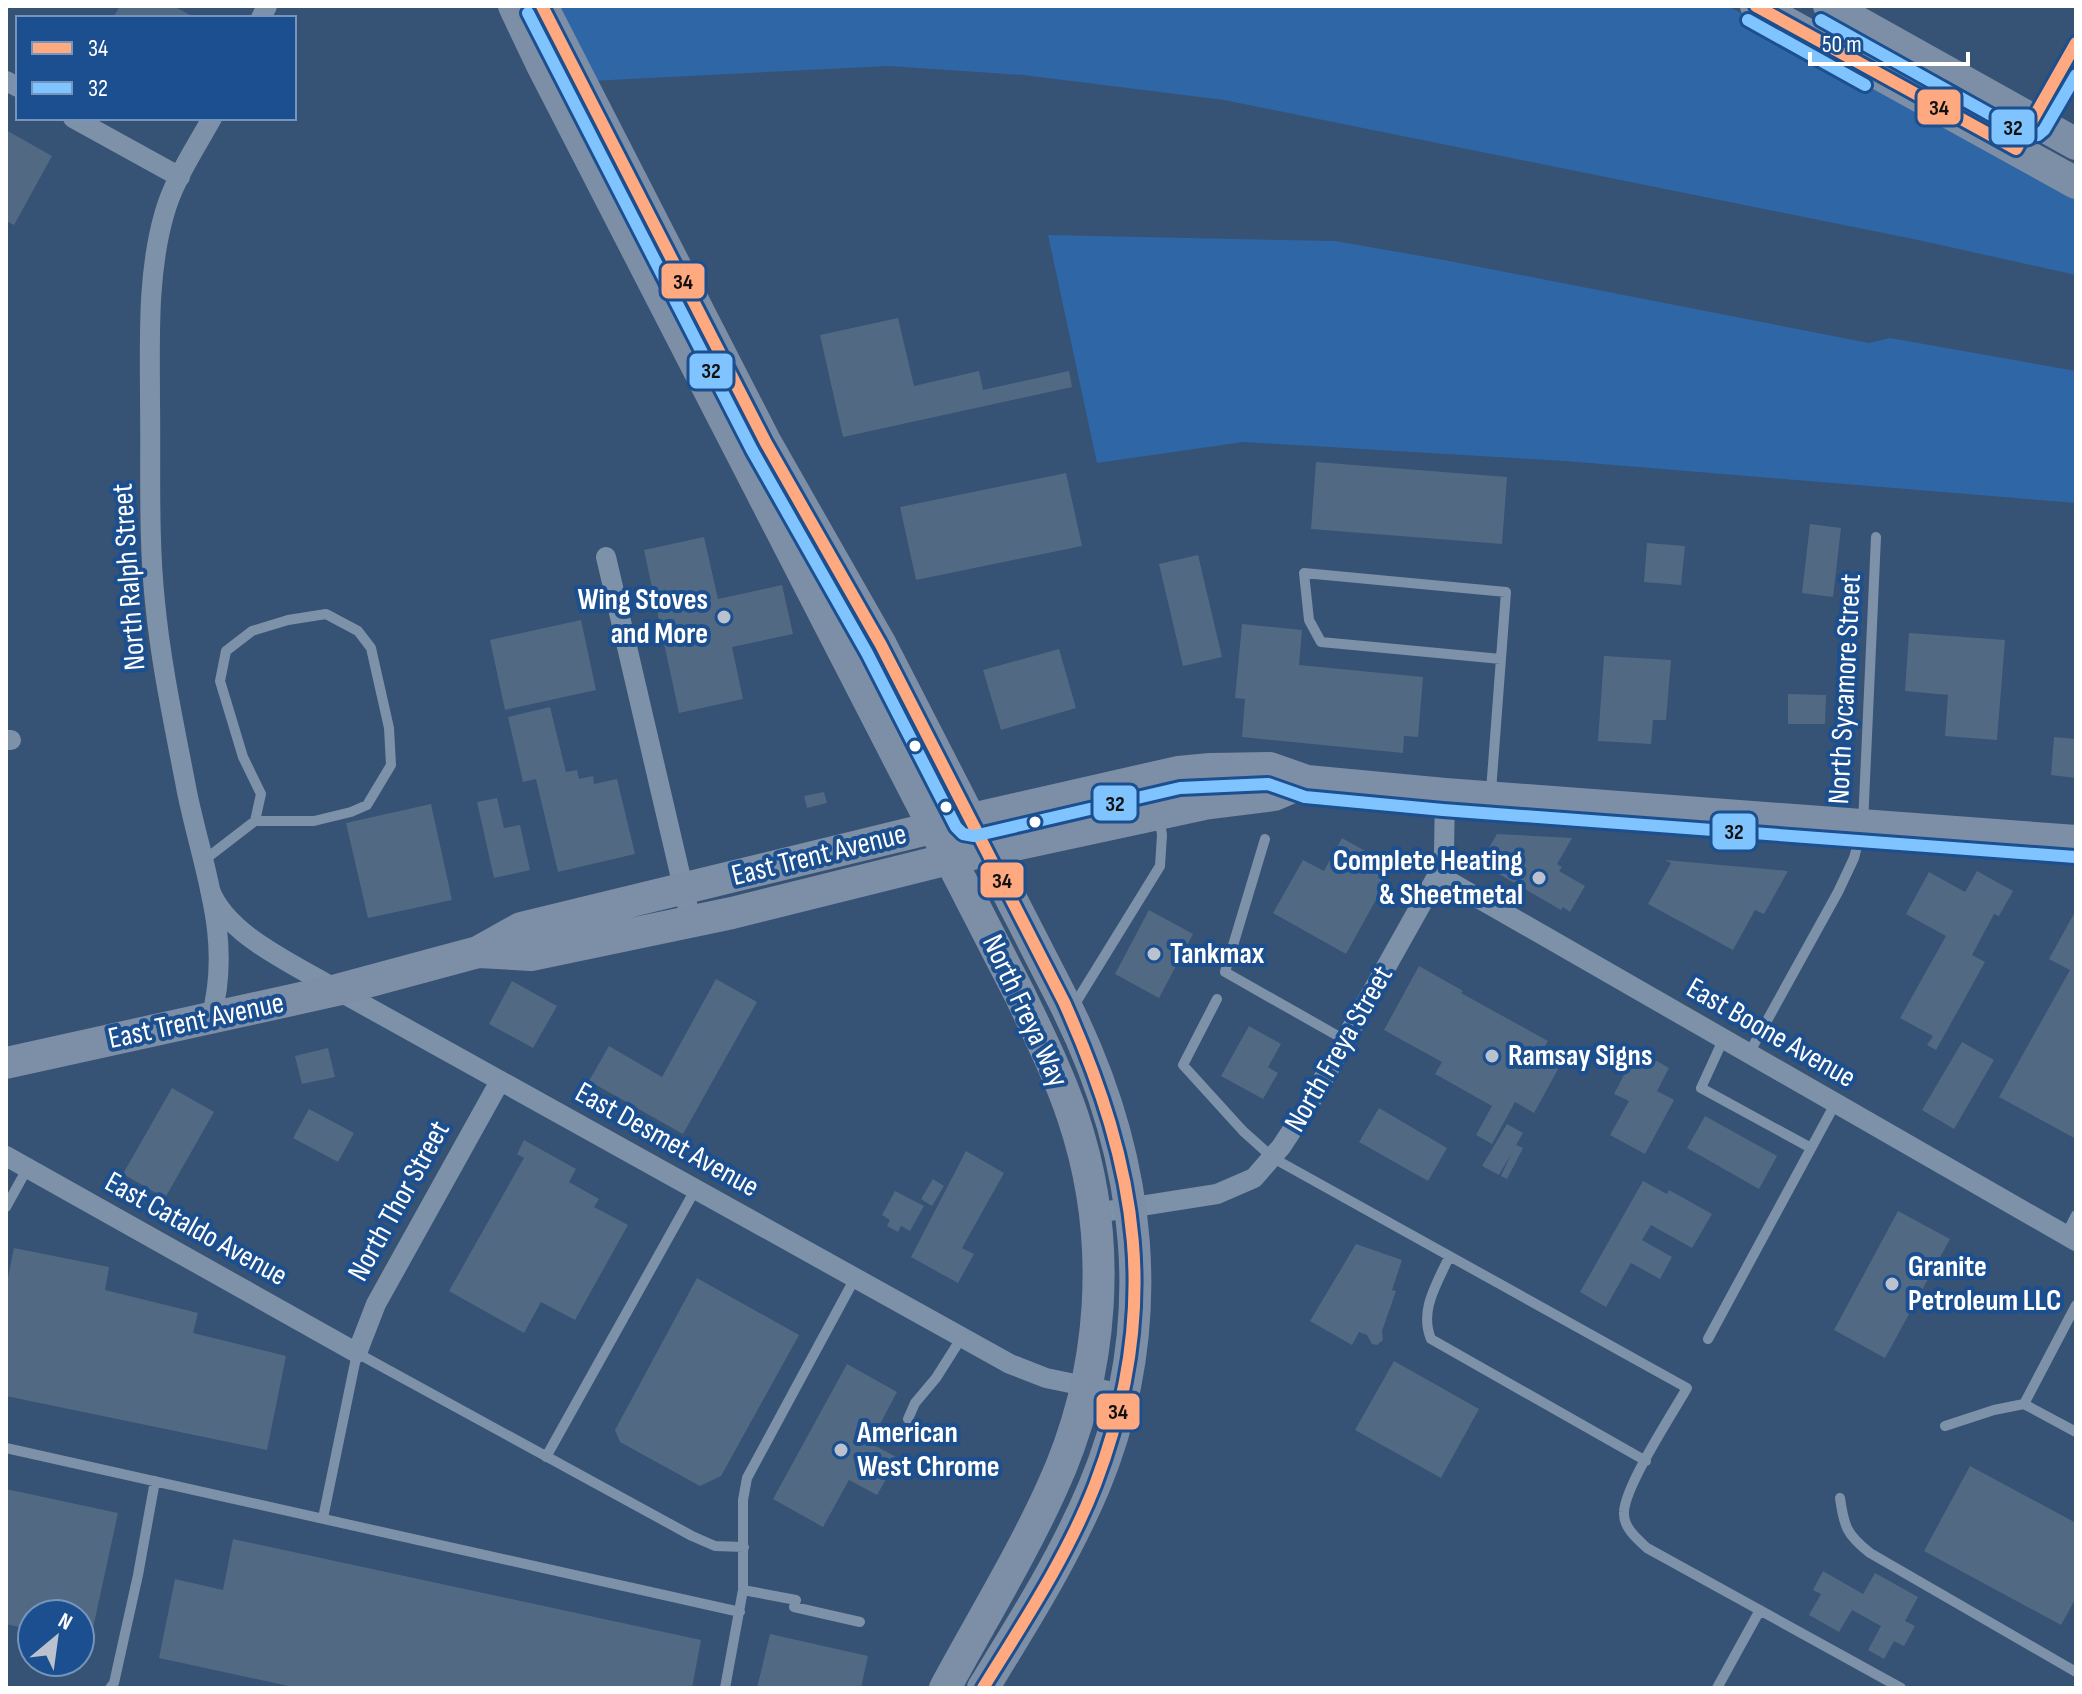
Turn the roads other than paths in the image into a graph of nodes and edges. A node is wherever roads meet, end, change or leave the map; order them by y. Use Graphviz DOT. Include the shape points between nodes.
graph roads {
  1 [pos="514,6"];
  2 [pos="542,6"];
  3 [pos="1756,6"];
  4 [pos="1829,6"];
  5 [pos="2076,43"];
  6 [pos="77,120"];
  7 [pos="211,120"];
  8 [pos="2032,120"];
  9 [pos="2076,144"];
  10 [pos="2016,149"];
  11 [pos="180,177"];
  12 [pos="2076,183"];
  13 [pos="761,463"];
  14 [pos="780,528"];
  15 [pos="1876,537"];
  16 [pos="606,557"];
  17 [pos="881,645"];
  18 [pos="1501,659"];
  19 [pos="1307,781"];
  20 [pos="1445,794"];
  21 [pos="1491,797"];
  22 [pos="1159,814"];
  23 [pos="970,820"];
  24 [pos="255,821"];
  25 [pos="1863,824"];
  26 [pos="932,828"];
  27 [pos="1265,839"];
  28 [pos="2076,841"];
  29 [pos="987,852"];
  30 [pos="949,859"];
  31 [pos="203,861"];
  32 [pos="1438,875"];
  33 [pos="682,888"];
  34 [pos="210,890"];
  35 [pos="691,921"];
  36 [pos="478,952"];
  37 [pos="337,990"];
  38 [pos="1217,999"];
  39 [pos="1070,1014"];
  40 [pos="211,1018"];
  41 [pos="1345,1040"];
  42 [pos="1723,1040"];
  43 [pos="1748,1055"];
  44 [pos="6,1063"];
  45 [pos="500,1081"];
  46 [pos="1835,1104"];
  47 [pos="1811,1148"];
  48 [pos="6,1156"];
  49 [pos="1273,1158"];
  50 [pos="27,1169"];
  51 [pos="695,1190"];
  52 [pos="6,1207"];
  53 [pos="1131,1207"];
  54 [pos="1096,1213"];
  55 [pos="2076,1215"];
  56 [pos="2071,1238"];
  57 [pos="1449,1257"];
  58 [pos="855,1278"];
  59 [pos="2076,1305"];
  60 [pos="962,1337"];
  61 [pos="1708,1339"];
  62 [pos="357,1353"];
  63 [pos="1086,1386"];
  64 [pos="1123,1394"];
  65 [pos="2024,1404"];
  66 [pos="908,1419"];
  67 [pos="1945,1426"];
  68 [pos="2076,1432"];
  69 [pos="6,1448"];
  70 [pos="546,1457"];
  71 [pos="1646,1461"];
  72 [pos="155,1481"];
  73 [pos="1840,1498"];
  74 [pos="323,1518"];
  75 [pos="744,1547"];
  76 [pos="743,1590"];
  77 [pos="1760,1610"];
  78 [pos="740,1612"];
  79 [pos="860,1622"];
  80 [pos="2076,1672"];
  81 [pos="115,1686"];
  82 [pos="725,1688"];
  83 [pos="945,1688"];
  84 [pos="983,1688"];
  85 [pos="1717,1688"];
  86 [pos="1901,1688"];
  1 -- 13 [label="main road, North Freya Way"];
  2 -- 13 [label="main road, North Freya Way"];
  3 -- 10 [label="main road"];
  4 -- 8 [label="main road"];
  5 -- 8 [label="lane"];
  6 -- 11 [label="street"];
  7 -- 11 [label="street, North Ralph Street"];
  8 -- 9 [label="main road"];
  8 -- 10 [label="lane"];
  10 -- 12 [label="main road"];
  11 -- 31 [label="street, North Ralph Street" via="161,228 152,297 151,539 157,627"];
  13 -- 14 [label="main road, North Freya Way"];
  13 -- 17 [label="main road, North Freya Way"];
  14 -- 17 [label="main road" via="819,572 857,637 871,646"];
  14 -- 26 [label="main road, North Freya Way"];
  15 -- 25 [label="lane, North Sycamore Street"];
  16 -- 33 [label="street"];
  17 -- 23 [label="main road, North Freya Way"];
  18 -- 18 [label="lane" via="1506,592 1304,573 1309,620 1321,642"];
  18 -- 21 [label="lane"];
  19 -- 20 [label="main road, East Trent Avenue"];
  19 -- 22 [label="main road, East Trent Avenue" via="1274,795"];
  19 -- 23 [label="main road, East Trent Avenue" via="1270,768 1178,772"];
  20 -- 21 [label="main road, East Trent Avenue"];
  20 -- 32 [label="street, North Freya Street"];
  21 -- 25 [label="main road, East Trent Avenue"];
  22 -- 29 [label="main road, East Trent Avenue"];
  22 -- 39 [label="lane" via="1160,866"];
  23 -- 26 [label="main road, East Trent Avenue"];
  23 -- 29 [label="main road, North Freya Way"];
  24 -- 24 [label="lane" via="314,821 351,812 367,805 391,765 389,728 371,648 358,631 326,614 252,631 226,651 220,681 243,757 261,794"];
  24 -- 31 [label="lane"];
  25 -- 28 [label="main road, East Trent Avenue"];
  25 -- 43 [label="lane, North Sycamore Street" via="1838,892"];
  26 -- 30 [label="main road, North Freya Way"];
  26 -- 33 [label="main road, East Trent Avenue"];
  27 -- 41 [label="lane" via="1225,972"];
  29 -- 30 [label="main road, East Trent Avenue"];
  29 -- 39 [label="main road, North Freya Way"];
  30 -- 35 [label="main road, East Trent Avenue"];
  30 -- 54 [label="main road, North Freya Way" via="1064,1091"];
  31 -- 34 [label="street, North Ralph Street"];
  32 -- 41 [label="street, North Freya Street"];
  32 -- 42 [label="street, East Boone Avenue"];
  33 -- 35 [label="street"];
  33 -- 36 [label="main road, East Trent Avenue" via="521,928"];
  34 -- 37 [label="street, East Desmet Avenue" via="218,909 240,931"];
  34 -- 40 [label="street, North Ralph Street" via="221,972"];
  35 -- 36 [label="main road, East Trent Avenue" via="531,955"];
  36 -- 37 [label="main road, East Trent Avenue"];
  37 -- 40 [label="main road, East Trent Avenue"];
  37 -- 45 [label="street, East Desmet Avenue"];
  38 -- 49 [label="lane" via="1183,1065"];
  39 -- 53 [label="main road, North Freya Way" via="1109,1108"];
  40 -- 44 [label="main road, East Trent Avenue"];
  41 -- 49 [label="street, North Freya Street"];
  42 -- 43 [label="street, East Boone Avenue"];
  42 -- 47 [label="lane" via="1701,1088"];
  43 -- 46 [label="street, East Boone Avenue"];
  45 -- 51 [label="street, East Desmet Avenue"];
  45 -- 62 [label="street, North Thor Street" via="376,1304"];
  46 -- 47 [label="lane"];
  46 -- 56 [label="street, East Boone Avenue"];
  47 -- 61 [label="lane"];
  48 -- 50 [label="street, East Cataldo Avenue"];
  49 -- 53 [label="street, North Freya Street" via="1254,1178 1217,1194"];
  49 -- 57 [label="lane"];
  50 -- 52 [label="lane"];
  50 -- 62 [label="street, East Cataldo Avenue"];
  51 -- 58 [label="street, East Desmet Avenue"];
  51 -- 70 [label="lane"];
  53 -- 54 [label="street, North Freya Street"];
  53 -- 64 [label="main road" via="1135,1295"];
  54 -- 63 [label="main road" via="1098,1305"];
  55 -- 56 [label="lane"];
  57 -- 71 [label="lane" via="1426,1311 1431,1339"];
  57 -- 71 [label="lane" via="1687,1388"];
  58 -- 60 [label="street, East Desmet Avenue"];
  58 -- 75 [label="lane" via="747,1478"];
  59 -- 65 [label="lane"];
  60 -- 63 [label="street, East Desmet Avenue" via="1010,1364"];
  60 -- 66 [label="lane"];
  62 -- 70 [label="lane"];
  62 -- 74 [label="lane"];
  63 -- 64 [label="street, East Desmet Avenue"];
  63 -- 83 [label="main road" via="1052,1489"];
  64 -- 84 [label="main road" via="1079,1521"];
  65 -- 67 [label="lane"];
  65 -- 68 [label="lane"];
  69 -- 72 [label="lane"];
  70 -- 75 [label="lane" via="703,1542"];
  71 -- 77 [label="lane" via="1628,1492 1623,1514 1628,1528 1647,1548"];
  72 -- 74 [label="lane"];
  72 -- 81 [label="lane"];
  73 -- 80 [label="lane" via="1843,1524 1870,1553"];
  74 -- 78 [label="lane"];
  75 -- 76 [label="lane"];
  76 -- 78 [label="lane"];
  76 -- 79 [label="lane" via="796,1600 794,1607"];
  77 -- 85 [label="lane"];
  77 -- 86 [label="lane"];
  78 -- 82 [label="lane"];
}
